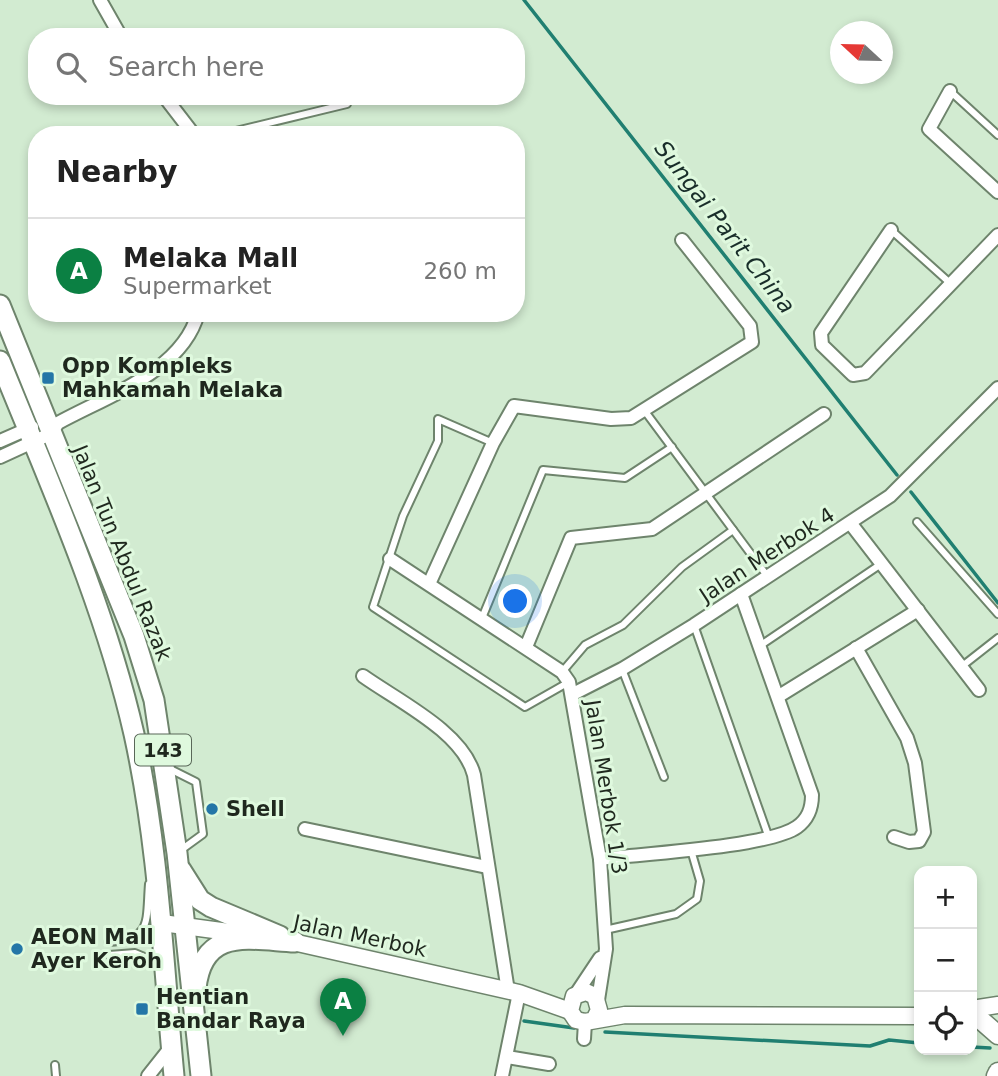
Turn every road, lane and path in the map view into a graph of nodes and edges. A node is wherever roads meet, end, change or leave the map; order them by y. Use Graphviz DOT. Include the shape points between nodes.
graph roads {
  1 [pos="100,0"];
  2 [pos="116,28"];
  3 [pos="950,91"];
  4 [pos="171,105"];
  5 [pos="342,105"];
  6 [pos="187,126"];
  7 [pos="256,126"];
  8 [pos="998,135"];
  9 [pos="998,192"];
  10 [pos="891,230"];
  11 [pos="998,235"];
  12 [pos="682,240"];
  13 [pos="950,283"];
  14 [pos="0,305"];
  15 [pos="194,322"];
  16 [pos="0,361"];
  17 [pos="998,388"];
  18 [pos="645,410"];
  19 [pos="824,414"];
  20 [pos="43,430"];
  21 [pos="0,441"];
  22 [pos="493,443"];
  23 [pos="672,447"];
  24 [pos="0,457"];
  25 [pos="706,493"];
  26 [pos="917,522"];
  27 [pos="851,524"];
  28 [pos="733,530"];
  29 [pos="390,559"];
  30 [pos="882,564"];
  31 [pos="768,578"];
  32 [pos="429,584"];
  33 [pos="741,594"];
  34 [pos="918,610"];
  35 [pos="998,614"];
  36 [pos="482,618"];
  37 [pos="694,625"];
  38 [pos="998,638"];
  39 [pos="761,645"];
  40 [pos="526,647"];
  41 [pos="856,648"];
  42 [pos="961,667"];
  43 [pos="622,669"];
  44 [pos="363,676"];
  45 [pos="568,683"];
  46 [pos="979,690"];
  47 [pos="779,696"];
  48 [pos="166,767"];
  49 [pos="664,777"];
  50 [pos="305,829"];
  51 [pos="152,832"];
  52 [pos="894,837"];
  53 [pos="769,839"];
  54 [pos="690,849"];
  55 [pos="178,859"];
  56 [pos="600,859"];
  57 [pos="487,867"];
  58 [pos="162,923"];
  59 [pos="184,925"];
  60 [pos="605,930"];
  61 [pos="108,942"];
  62 [pos="295,942"];
  63 [pos="606,949"];
  64 [pos="109,955"];
  65 [pos="166,967"];
  66 [pos="514,992"];
  67 [pos="573,1001"];
  68 [pos="998,1005"];
  69 [pos="914,1016"];
  70 [pos="194,1017"];
  71 [pos="592,1017"];
  72 [pos="981,1018"];
  73 [pos="998,1035"];
  74 [pos="171,1047"];
  75 [pos="508,1057"];
  76 [pos="549,1063"];
  77 [pos="55,1065"];
  78 [pos="56,1076"];
  79 [pos="148,1076"];
  80 [pos="174,1076"];
  81 [pos="201,1076"];
  82 [pos="502,1076"];
  1 -- 2 [label="street"];
  3 -- 8 [label="lane"];
  3 -- 9 [label="street" via="929,129"];
  4 -- 6 [label="street"];
  5 -- 7 [label="lane"];
  10 -- 13 [label="lane"];
  10 -- 13 [label="street" via="821,332 822,345 848,373 864,373"];
  11 -- 13 [label="street"];
  12 -- 18 [label="street" via="750,326 753,337 748,346"];
  14 -- 20 [label="highway, Jalan Tun Abdul Razak / 143"];
  15 -- 20 [label="street" via="187,341 169,362"];
  16 -- 20 [label="highway, Jalan Tun Abdul Razak / 143"];
  17 -- 27 [label="street, Jalan Merbok 4" via="890,496"];
  18 -- 22 [label="street" via="622,420 514,406"];
  18 -- 23 [label="lane"];
  19 -- 25 [label="street"];
  20 -- 21 [label="street"];
  20 -- 24 [label="street"];
  20 -- 48 [label="highway, Jalan Tun Abdul Razak / 143" via="134,636 154,700"];
  20 -- 51 [label="highway, Jalan Tun Abdul Razak / 143" via="116,666"];
  22 -- 29 [label="lane" via="439,419 438,441 403,516"];
  22 -- 32 [label="street"];
  23 -- 25 [label="lane"];
  23 -- 36 [label="lane" via="625,478 543,470"];
  25 -- 28 [label="lane"];
  25 -- 40 [label="street" via="652,529 571,538"];
  26 -- 35 [label="lane"];
  27 -- 30 [label="street"];
  27 -- 31 [label="street, Jalan Merbok 4"];
  28 -- 31 [label="lane"];
  28 -- 45 [label="lane" via="682,567 623,625 585,645"];
  29 -- 32 [label="street"];
  29 -- 45 [label="lane" via="373,607 525,707"];
  30 -- 34 [label="street"];
  30 -- 39 [label="lane"];
  31 -- 33 [label="street, Jalan Merbok 4"];
  32 -- 36 [label="street"];
  33 -- 37 [label="street, Jalan Merbok 4"];
  33 -- 39 [label="street"];
  34 -- 41 [label="street"];
  34 -- 42 [label="street"];
  36 -- 40 [label="street"];
  37 -- 43 [label="street, Jalan Merbok 4"];
  37 -- 53 [label="lane"];
  38 -- 42 [label="lane"];
  39 -- 47 [label="street"];
  40 -- 45 [label="street"];
  41 -- 47 [label="street"];
  41 -- 52 [label="street" via="907,738 915,763 924,832 919,841"];
  42 -- 46 [label="street"];
  43 -- 45 [label="street, Jalan Merbok 4"];
  43 -- 49 [label="lane"];
  44 -- 57 [label="street" via="452,738 467,754"];
  45 -- 56 [label="street, Jalan Merbok 1/3"];
  47 -- 53 [label="street" via="813,795 812,807 797,827"];
  48 -- 55 [label="highway, Jalan Tun Abdul Razak / 143"];
  48 -- 55 [label="lane" via="196,782 198,795 203,834"];
  50 -- 57 [label="street"];
  51 -- 58 [label="highway, Jalan Tun Abdul Razak / 143"];
  51 -- 61 [label="lane" via="144,925 134,939"];
  53 -- 54 [label="street"];
  54 -- 56 [label="street"];
  54 -- 60 [label="lane" via="700,881 697,899 676,914"];
  55 -- 59 [label="highway, Jalan Tun Abdul Razak / 143"];
  55 -- 62 [label="highway" via="200,900"];
  56 -- 60 [label="street, Jalan Merbok 1/3"];
  57 -- 66 [label="street"];
  58 -- 59 [label="street, Jalan Merbok"];
  58 -- 65 [label="highway, Jalan Tun Abdul Razak / 143"];
  59 -- 62 [label="street, Jalan Merbok"];
  59 -- 70 [label="highway, Jalan Tun Abdul Razak / 143"];
  60 -- 63 [label="street, Jalan Merbok 1/3"];
  62 -- 66 [label="street, Jalan Merbok"];
  62 -- 70 [label="highway" via="230,939 219,944 201,967"];
  63 -- 67 [label="street"];
  63 -- 71 [label="street, Jalan Merbok 1/3"];
  64 -- 65 [label="lane" via="135,953"];
  65 -- 74 [label="highway, Jalan Tun Abdul Razak / 143"];
  66 -- 67 [label="street, Jalan Merbok" via="547,1001"];
  66 -- 75 [label="street"];
  67 -- 71 [label="street" via="576,1020"];
  67 -- 71 [label="street" via="586,992"];
  68 -- 72 [label="street"];
  69 -- 71 [label="street"];
  70 -- 81 [label="highway, Jalan Tun Abdul Razak / 143"];
  72 -- 73 [label="main road"];
  74 -- 79 [label="street"];
  74 -- 80 [label="highway, Jalan Tun Abdul Razak / 143"];
  75 -- 76 [label="street"];
  75 -- 82 [label="street"];
  77 -- 78 [label="lane"];
}
